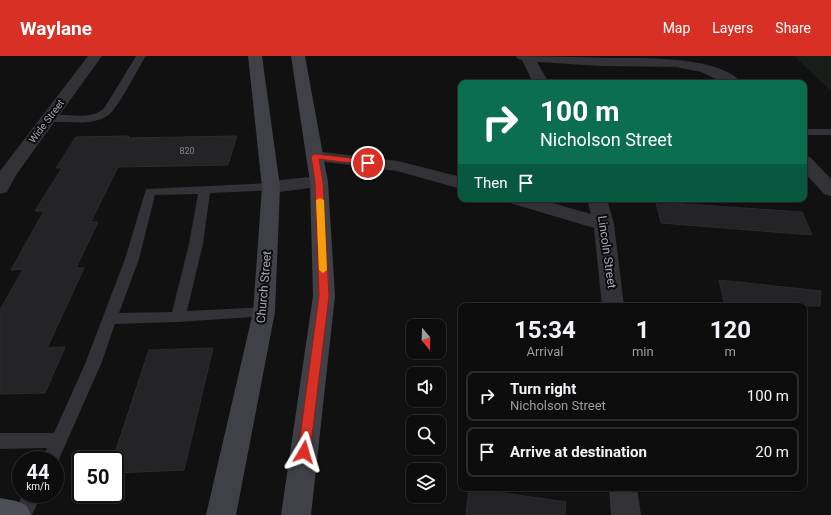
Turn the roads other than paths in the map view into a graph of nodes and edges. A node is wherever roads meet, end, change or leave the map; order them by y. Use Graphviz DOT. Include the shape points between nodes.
graph roads {
  1 [pos="95,56"];
  2 [pos="141,56"];
  3 [pos="254,56"];
  4 [pos="298,56"];
  5 [pos="523,56"];
  6 [pos="527,56"];
  7 [pos="682,60"];
  8 [pos="539,80"];
  9 [pos="730,80"];
  10 [pos="49,118"];
  11 [pos="807,132"];
  12 [pos="831,132"];
  13 [pos="315,156"];
  14 [pos="807,164"];
  15 [pos="319,182"];
  16 [pos="458,183"];
  17 [pos="271,187"];
  18 [pos="0,188"];
  19 [pos="205,190"];
  20 [pos="831,190"];
  21 [pos="527,202"];
  22 [pos="598,202"];
  23 [pos="604,224"];
  24 [pos="613,303"];
  25 [pos="264,312"];
  26 [pos="178,317"];
  27 [pos="110,319"];
  28 [pos="0,440"];
  29 [pos="60,440"];
  30 [pos="54,451"];
  31 [pos="623,491"];
  32 [pos="28,503"];
  33 [pos="0,512"];
  34 [pos="16,515"];
  35 [pos="22,515"];
  36 [pos="220,515"];
  37 [pos="296,515"];
  38 [pos="626,515"];
  1 -- 10 [label="street, Wide Street"];
  2 -- 10 [label="lane" via="108,111 86,118"];
  3 -- 17 [label="main road, Church Street"];
  4 -- 13 [label="main road"];
  5 -- 6 [label="street"];
  6 -- 7 [label="street" via="612,62"];
  6 -- 8 [label="street"];
  7 -- 9 [label="street" via="709,69"];
  10 -- 18 [label="street, Wide Street" via="7,174"];
  11 -- 12 [label="lane"];
  13 -- 15 [label="main road"];
  13 -- 16 [label="street" via="398,166"];
  14 -- 20 [label="street"];
  15 -- 17 [label="street"];
  15 -- 37 [label="main road" via="324,296"];
  17 -- 19 [label="lane"];
  17 -- 25 [label="main road, Church Street"];
  19 -- 26 [label="lane" via="196,244"];
  19 -- 27 [label="lane" via="150,192 132,259"];
  21 -- 23 [label="street"];
  22 -- 23 [label="street, Lincoln Street"];
  23 -- 24 [label="street, Lincoln Street"];
  25 -- 26 [label="lane"];
  25 -- 36 [label="main road, Church Street"];
  26 -- 27 [label="lane"];
  27 -- 29 [label="lane"];
  28 -- 29 [label="lane"];
  29 -- 30 [label="lane"];
  31 -- 38 [label="street"];
  32 -- 35 [label="lane"];
  33 -- 34 [label="main road"];
}
